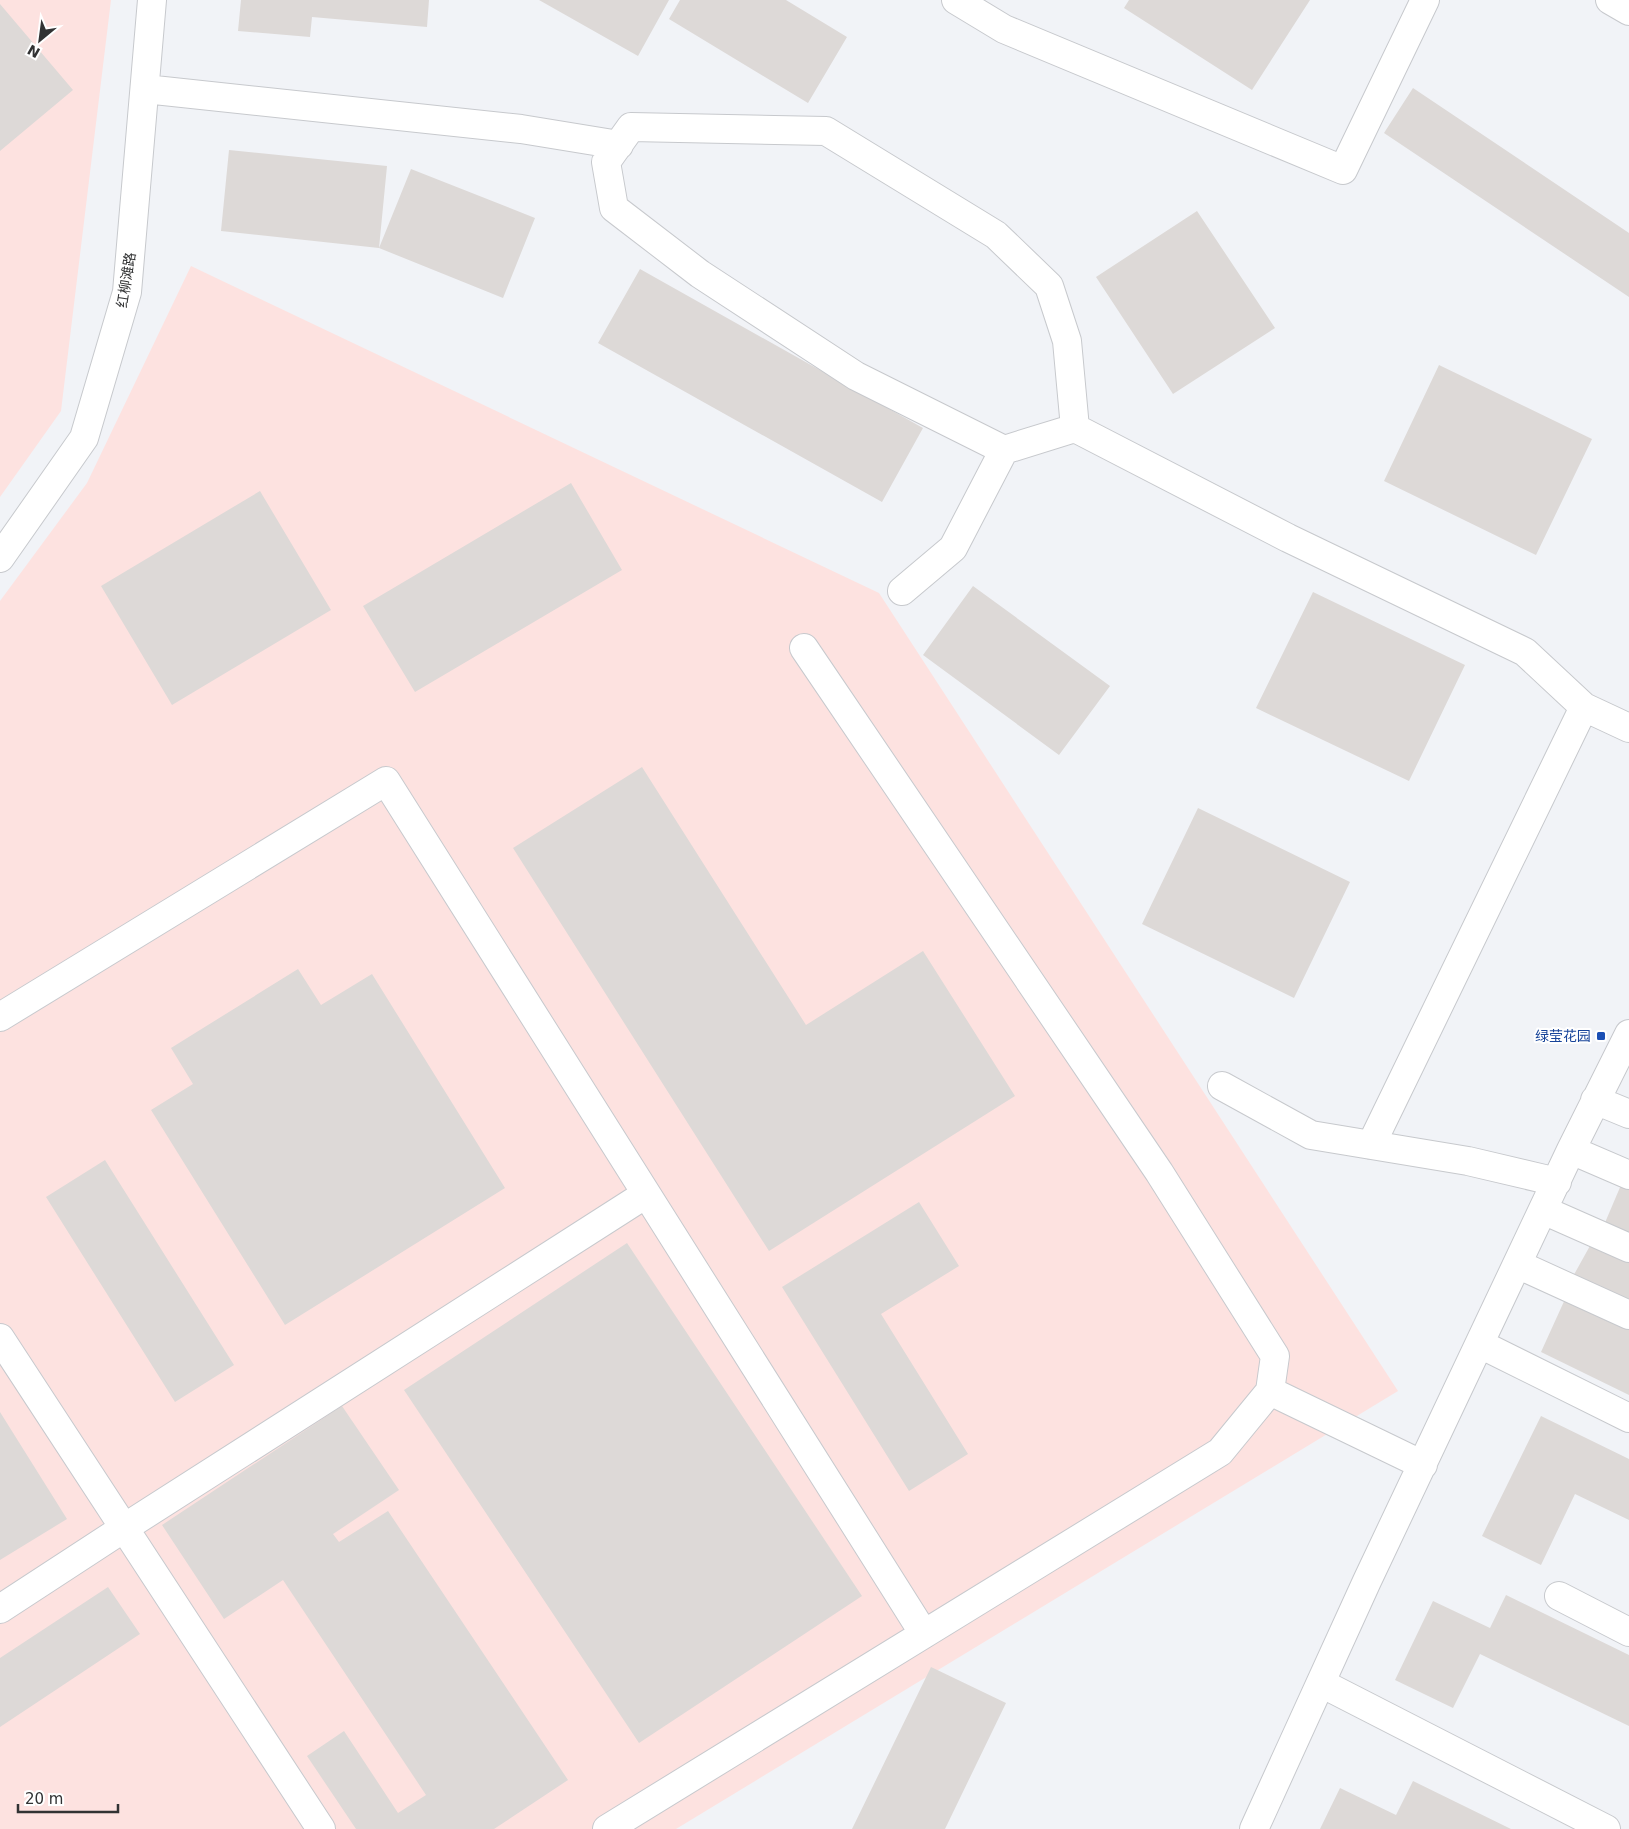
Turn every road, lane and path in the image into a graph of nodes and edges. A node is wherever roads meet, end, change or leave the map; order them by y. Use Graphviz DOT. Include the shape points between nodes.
graph roads {
  1 [pos="152,0"];
  2 [pos="956,0"];
  3 [pos="1425,0"];
  4 [pos="1610,0"];
  5 [pos="1629,11"];
  6 [pos="145,89"];
  7 [pos="619,145"];
  8 [pos="1075,428"];
  9 [pos="1004,450"];
  10 [pos="0,558"];
  11 [pos="902,591"];
  12 [pos="804,648"];
  13 [pos="1584,706"];
  14 [pos="1629,728"];
  15 [pos="0,1017"];
  16 [pos="1629,1035"];
  17 [pos="1222,1086"];
  18 [pos="1595,1100"];
  19 [pos="1629,1114"];
  20 [pos="1371,1145"];
  21 [pos="1572,1150"];
  22 [pos="1629,1175"];
  23 [pos="1557,1182"];
  24 [pos="646,1194"];
  25 [pos="1543,1210"];
  26 [pos="1629,1248"];
  27 [pos="1517,1264"];
  28 [pos="1629,1315"];
  29 [pos="0,1338"];
  30 [pos="1480,1344"];
  31 [pos="1270,1391"];
  32 [pos="1629,1418"];
  33 [pos="1422,1465"];
  34 [pos="124,1528"];
  35 [pos="1559,1596"];
  36 [pos="0,1609"];
  37 [pos="1629,1632"];
  38 [pos="924,1634"];
  39 [pos="1321,1682"];
  40 [pos="321,1829"];
  41 [pos="607,1829"];
  42 [pos="1254,1829"];
  43 [pos="1606,1829"];
  1 -- 6 [label="street, 红柳滩路"];
  2 -- 3 [label="street" via="1004,30 1343,170"];
  4 -- 5 [label="street"];
  6 -- 7 [label="street" via="521,129"];
  6 -- 10 [label="street, 红柳滩路" via="127,292 84,438"];
  7 -- 8 [label="street" via="631,128 826,131 996,235 1049,286 1068,341"];
  7 -- 9 [label="street" via="606,162 614,208 700,274 856,376"];
  8 -- 9 [label="street"];
  8 -- 13 [label="street" via="1288,538 1525,652"];
  9 -- 11 [label="street" via="953,548"];
  12 -- 31 [label="street" via="1154,1164 1265,1339 1275,1356"];
  13 -- 14 [label="street"];
  13 -- 20 [label="street"];
  15 -- 24 [label="street" via="386,781"];
  16 -- 18 [label="street"];
  17 -- 20 [label="street" via="1311,1135"];
  18 -- 19 [label="street"];
  18 -- 21 [label="street"];
  20 -- 23 [label="street" via="1468,1161"];
  21 -- 22 [label="street"];
  21 -- 23 [label="street"];
  23 -- 25 [label="street"];
  24 -- 34 [label="street"];
  24 -- 38 [label="street"];
  25 -- 26 [label="street"];
  25 -- 27 [label="street"];
  27 -- 28 [label="street"];
  27 -- 30 [label="street"];
  29 -- 34 [label="street"];
  30 -- 32 [label="street"];
  30 -- 33 [label="street"];
  31 -- 33 [label="street"];
  31 -- 38 [label="street" via="1220,1452"];
  33 -- 39 [label="street"];
  34 -- 36 [label="street"];
  34 -- 40 [label="street"];
  35 -- 37 [label="street"];
  38 -- 41 [label="street"];
  39 -- 42 [label="street"];
  39 -- 43 [label="street"];
}
